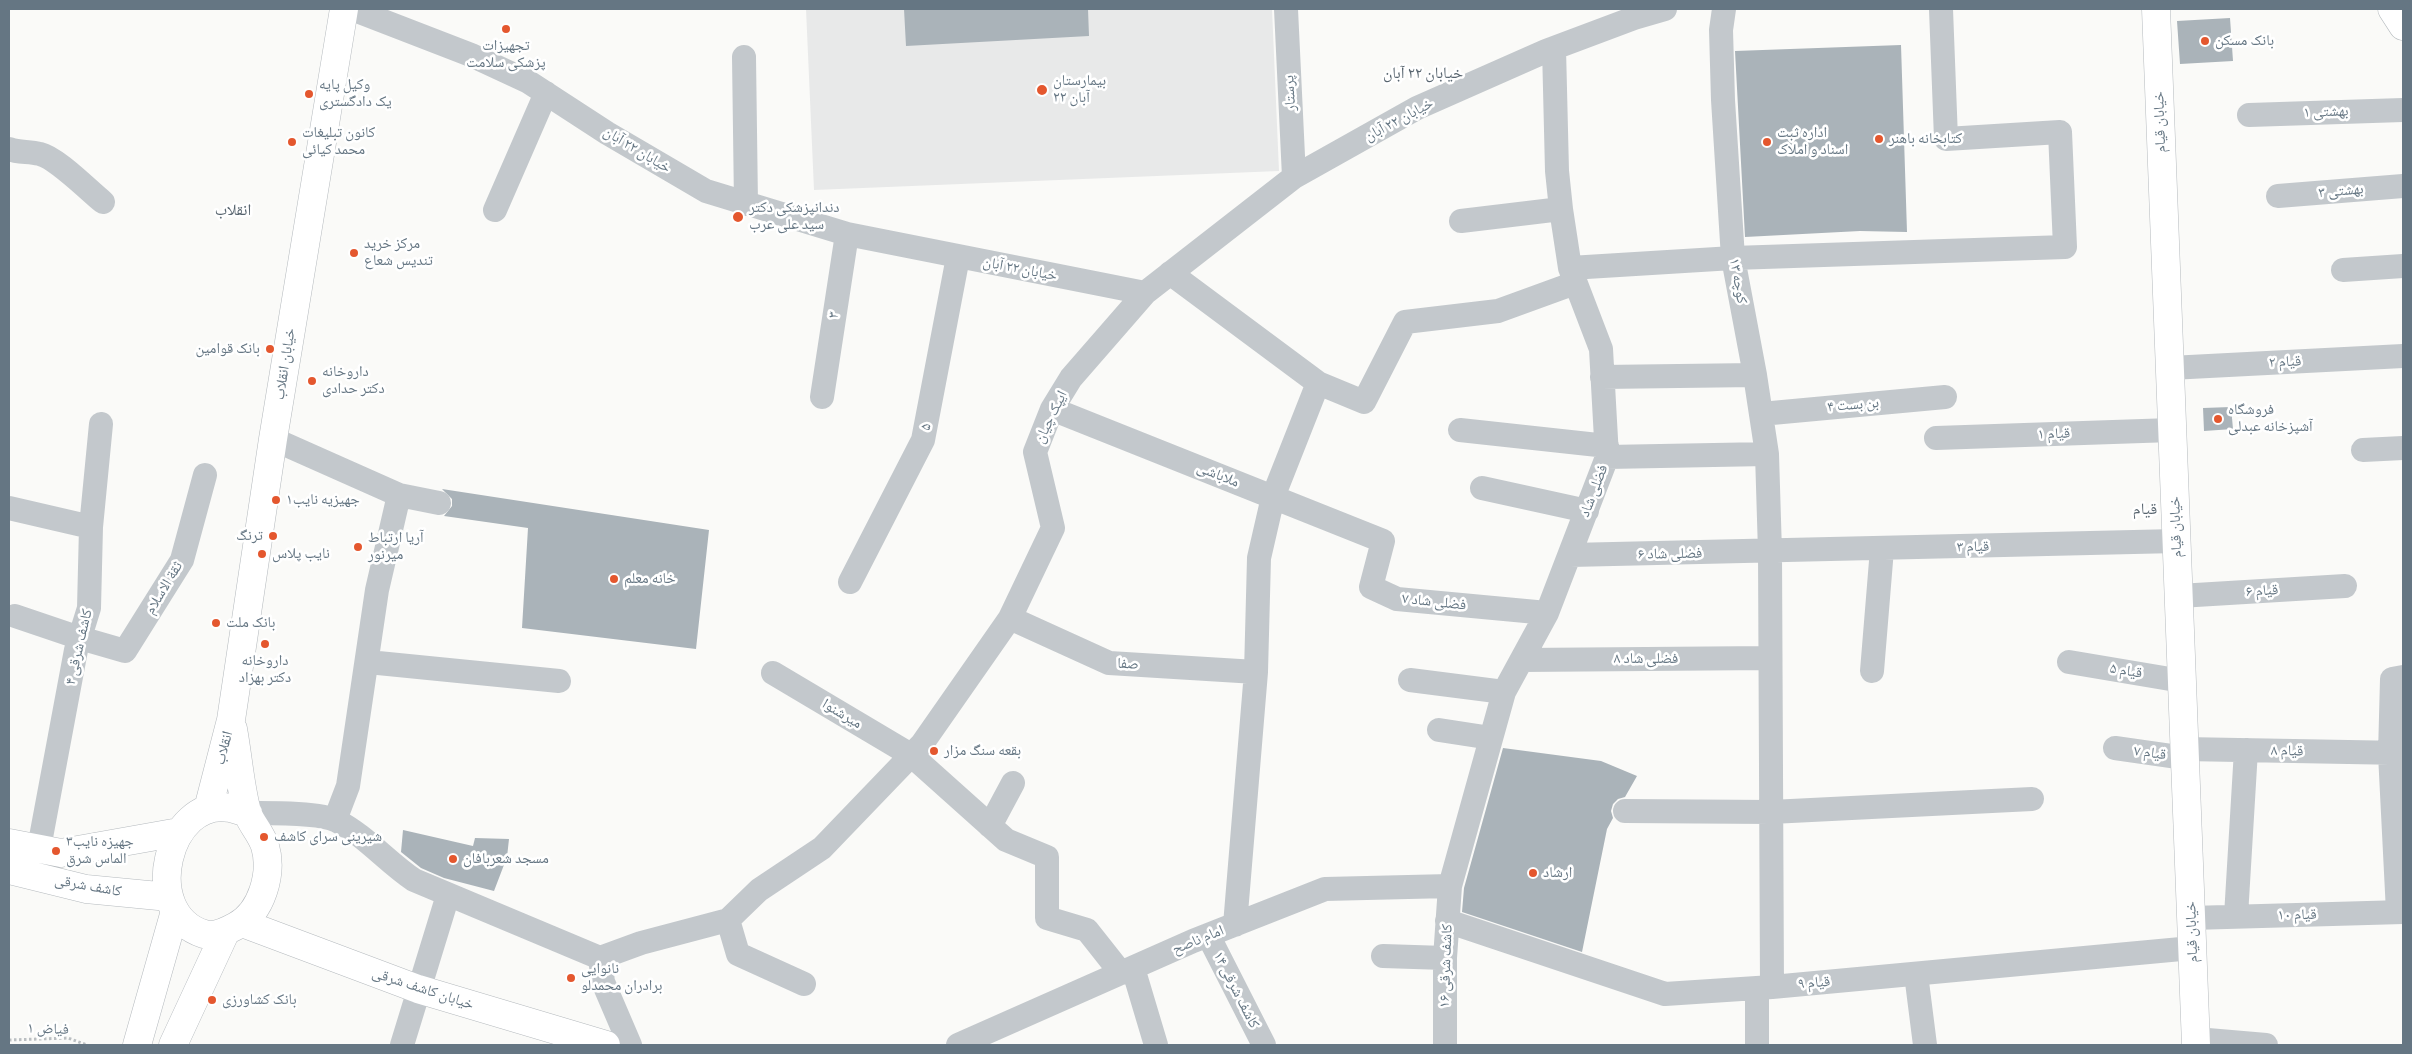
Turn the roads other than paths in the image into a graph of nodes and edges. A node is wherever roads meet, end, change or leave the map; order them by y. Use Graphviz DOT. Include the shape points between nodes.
graph roads {
  1 [pos="344,9"];
  2 [pos="352,9"];
  3 [pos="1286,9"];
  4 [pos="1665,9"];
  5 [pos="1724,9"];
  6 [pos="1940,9"];
  7 [pos="2156,9"];
  8 [pos="2392,9"];
  9 [pos="2403,26"];
  10 [pos="1554,48"];
  11 [pos="744,57"];
  12 [pos="546,93"];
  13 [pos="2403,110"];
  14 [pos="2249,115"];
  15 [pos="9,149"];
  16 [pos="1294,177"];
  17 [pos="2403,186"];
  18 [pos="2278,196"];
  19 [pos="103,202"];
  20 [pos="746,204"];
  21 [pos="1561,208"];
  22 [pos="495,210"];
  23 [pos="1461,221"];
  24 [pos="847,234"];
  25 [pos="958,257"];
  26 [pos="1733,258"];
  27 [pos="2403,266"];
  28 [pos="2343,270"];
  29 [pos="1170,274"];
  30 [pos="1573,275"];
  31 [pos="1145,292"];
  32 [pos="2402,356"];
  33 [pos="2170,368"];
  34 [pos="1755,375"];
  35 [pos="1602,377"];
  36 [pos="1318,383"];
  37 [pos="822,396"];
  38 [pos="1945,396"];
  39 [pos="1052,409"];
  40 [pos="1761,414"];
  41 [pos="101,424"];
  42 [pos="1460,430"];
  43 [pos="2172,430"];
  44 [pos="1936,438"];
  45 [pos="273,440"];
  46 [pos="2403,448"];
  47 [pos="2363,450"];
  48 [pos="1607,452"];
  49 [pos="1767,454"];
  50 [pos="205,475"];
  51 [pos="1482,488"];
  52 [pos="399,495"];
  53 [pos="1273,497"];
  54 [pos="439,503"];
  55 [pos="9,508"];
  56 [pos="1587,511"];
  57 [pos="91,527"];
  58 [pos="1384,541"];
  59 [pos="2177,541"];
  60 [pos="1882,549"];
  61 [pos="1770,552"];
  62 [pos="1570,556"];
  63 [pos="850,582"];
  64 [pos="2345,586"];
  65 [pos="2179,596"];
  66 [pos="1547,613"];
  67 [pos="15,616"];
  68 [pos="1010,618"];
  69 [pos="80,638"];
  70 [pos="1770,658"];
  71 [pos="1522,660"];
  72 [pos="368,662"];
  73 [pos="2070,662"];
  74 [pos="1872,670"];
  75 [pos="1256,672"];
  76 [pos="773,673"];
  77 [pos="2403,677"];
  78 [pos="1410,680"];
  79 [pos="2182,680"];
  80 [pos="559,681"];
  81 [pos="1504,692"];
  82 [pos="231,720"];
  83 [pos="1439,730"];
  84 [pos="1491,738"];
  85 [pos="2115,748"];
  86 [pos="2246,750"];
  87 [pos="2185,753"];
  88 [pos="2397,753"];
  89 [pos="911,755"];
  90 [pos="1013,783"];
  91 [pos="2032,799"];
  92 [pos="208,809"];
  93 [pos="1625,811"];
  94 [pos="1771,812"];
  95 [pos="248,814"];
  96 [pos="335,820"];
  97 [pos="990,826"];
  98 [pos="180,832"];
  99 [pos="9,843"];
  100 [pos="39,848"];
  101 [pos="88,849"];
  102 [pos="9,870"];
  103 [pos="1450,886"];
  104 [pos="86,889"];
  105 [pos="448,896"];
  106 [pos="172,904"];
  107 [pos="2401,912"];
  108 [pos="2236,916"];
  109 [pos="2191,918"];
  110 [pos="728,920"];
  111 [pos="1447,921"];
  112 [pos="1235,925"];
  113 [pos="234,928"];
  114 [pos="1208,936"];
  115 [pos="2192,948"];
  116 [pos="1383,956"];
  117 [pos="600,958"];
  118 [pos="1445,958"];
  119 [pos="1127,971"];
  120 [pos="1916,974"];
  121 [pos="804,984"];
  122 [pos="1765,987"];
  123 [pos="418,989"];
  124 [pos="2196,1042"];
  125 [pos="138,1045"];
  126 [pos="173,1045"];
  127 [pos="402,1045"];
  128 [pos="606,1045"];
  129 [pos="630,1045"];
  130 [pos="958,1045"];
  131 [pos="1156,1045"];
  132 [pos="1264,1045"];
  133 [pos="1445,1045"];
  134 [pos="1758,1045"];
  135 [pos="1925,1045"];
  136 [pos="2266,1045"];
  1 -- 45 [label="main road, خیابان انقلاب"];
  2 -- 12 [label="street, خیابان ۲۲ آبان" via="471,54"];
  3 -- 16 [label="street, پرستار"];
  4 -- 10 [label="street, خیابان ۲۲ آبان"];
  5 -- 26 [label="street, کوچه ۱۳" via="1721,30 1723,100"];
  6 -- 26 [label="street" via="1946,139 2060,132 2065,247"];
  7 -- 33 [label="main road, خیابان قیام"];
  8 -- 9 [label="main road"];
  10 -- 16 [label="street, خیابان ۲۲ آبان" via="1417,108"];
  10 -- 21 [label="street, فضلی شاد"];
  11 -- 20 [label="street"];
  12 -- 20 [label="street, خیابان ۲۲ آبان" via="706,191"];
  12 -- 22 [label="street"];
  13 -- 14 [label="street, بهشتی ۱"];
  15 -- 19 [label="street" via="51,158"];
  16 -- 29 [label="street, خیابان ۲۲ آبان"];
  17 -- 18 [label="street, بهشتی ۳"];
  20 -- 24 [label="street, خیابان ۲۲ آبان"];
  21 -- 23 [label="street"];
  21 -- 30 [label="street, فضلی شاد"];
  24 -- 25 [label="street, خیابان ۲۲ آبان"];
  24 -- 37 [label="street, ۳"];
  25 -- 31 [label="street, خیابان ۲۲ آبان"];
  25 -- 63 [label="street, ۵" via="923,440"];
  26 -- 30 [label="street"];
  26 -- 34 [label="street, کوچه ۱۳"];
  27 -- 28 [label="street"];
  29 -- 31 [label="street, خیابان ۲۲ آبان"];
  29 -- 36 [label="street"];
  30 -- 35 [label="street, فضلی شاد" via="1601,349"];
  30 -- 36 [label="street" via="1498,310 1405,322 1364,402"];
  31 -- 39 [label="street, ایپک چیان" via="1071,378"];
  32 -- 33 [label="street, قیام ۲"];
  33 -- 43 [label="main road, خیابان قیام"];
  34 -- 35 [label="street"];
  34 -- 40 [label="street, کوچه ۱۳"];
  35 -- 48 [label="street, فضلی شاد"];
  36 -- 53 [label="street"];
  38 -- 40 [label="street, بن بست ۴"];
  39 -- 53 [label="street, ملاباشی"];
  39 -- 68 [label="street, ایپک چیان" via="1035,452 1053,528"];
  40 -- 49 [label="street, کوچه ۱۳"];
  41 -- 57 [label="street, کاشف شرقی ۴"];
  42 -- 48 [label="street"];
  43 -- 44 [label="street, قیام ۱"];
  43 -- 59 [label="main road, خیابان قیام"];
  45 -- 52 [label="street"];
  45 -- 82 [label="main road, خیابان انقلاب"];
  46 -- 47 [label="street"];
  48 -- 49 [label="street"];
  48 -- 56 [label="street, فضلی شاد"];
  49 -- 61 [label="street, کوچه ۱۳"];
  50 -- 69 [label="street, ثقة‌ الاسلام" via="182,560 125,651"];
  51 -- 56 [label="street"];
  52 -- 54 [label="street"];
  52 -- 72 [label="street" via="377,590"];
  53 -- 58 [label="street, ملاباشی"];
  53 -- 75 [label="street" via="1259,558"];
  55 -- 57 [label="street"];
  56 -- 62 [label="street, فضلی شاد"];
  57 -- 69 [label="street, کاشف شرقی ۴" via="89,608"];
  58 -- 66 [label="street, فضلی شاد ۷" via="1371,587 1397,599"];
  59 -- 60 [label="street, قیام ۳"];
  59 -- 65 [label="main road, خیابان قیام"];
  60 -- 61 [label="street, قیام ۳"];
  60 -- 74 [label="street"];
  61 -- 62 [label="street, فضلی شاد ۶"];
  61 -- 70 [label="street, کوچه ۱۳"];
  62 -- 66 [label="street, فضلی شاد"];
  64 -- 65 [label="street, قیام ۶"];
  65 -- 79 [label="main road, خیابان قیام"];
  66 -- 71 [label="street, فضلی شاد"];
  67 -- 69 [label="street"];
  68 -- 75 [label="street, صفا" via="1109,663"];
  68 -- 89 [label="street, ایپک چیان"];
  69 -- 100 [label="street, کاشف شرقی ۴"];
  70 -- 71 [label="street, فضلی شاد ۸"];
  70 -- 94 [label="street, کوچه ۱۳"];
  71 -- 81 [label="street, فضلی شاد"];
  72 -- 80 [label="street"];
  72 -- 96 [label="street" via="348,786"];
  73 -- 79 [label="street, قیام ۵"];
  75 -- 112 [label="street"];
  76 -- 89 [label="street, میرشنوا"];
  77 -- 88 [label="street" via="2392,679"];
  78 -- 81 [label="street"];
  79 -- 87 [label="main road, خیابان قیام"];
  81 -- 84 [label="street, فضلی شاد"];
  82 -- 92 [label="main road, انقلاب"];
  82 -- 95 [label="main road, انقلاب"];
  83 -- 84 [label="street"];
  84 -- 103 [label="street, فضلی شاد"];
  85 -- 87 [label="street, قیام ۷"];
  86 -- 87 [label="street, قیام ۸"];
  86 -- 88 [label="street, قیام ۸"];
  86 -- 108 [label="street"];
  87 -- 109 [label="main road, خیابان قیام"];
  88 -- 107 [label="street"];
  89 -- 97 [label="street, میرشنوا"];
  89 -- 110 [label="street, ایپک چیان" via="822,848 759,890"];
  90 -- 97 [label="street"];
  91 -- 94 [label="street"];
  92 -- 95 [label="main road" via="228,807"];
  92 -- 98 [label="main road"];
  93 -- 94 [label="street"];
  94 -- 122 [label="street, کوچه ۱۳"];
  95 -- 96 [label="street" via="282,812"];
  95 -- 113 [label="main road" via="265,847 266,880 254,910"];
  96 -- 105 [label="street" via="414,880"];
  97 -- 119 [label="street, میرشنوا" via="1006,840 1047,857 1047,918 1087,930"];
  98 -- 101 [label="main road, کاشف شرقی"];
  98 -- 106 [label="main road" via="167,862"];
  99 -- 100 [label="main road, کاشف شرقی"];
  100 -- 101 [label="main road, کاشف شرقی" via="61,853"];
  101 -- 104 [label="main road" via="98,854 104,864 104,876 97,885"];
  102 -- 104 [label="main road, کاشف شرقی"];
  103 -- 111 [label="street, کاشف شرقی ۱۶"];
  103 -- 112 [label="street, امام ناصح" via="1325,889"];
  104 -- 106 [label="main road, کاشف شرقی"];
  105 -- 117 [label="street"];
  105 -- 123 [label="street"];
  106 -- 113 [label="main road" via="188,926 206,935"];
  106 -- 125 [label="main road"];
  107 -- 108 [label="street, قیام ۱۰"];
  108 -- 109 [label="street, قیام ۱۰"];
  109 -- 115 [label="main road, خیابان قیام"];
  110 -- 117 [label="street" via="641,943"];
  110 -- 121 [label="street" via="738,954"];
  111 -- 118 [label="street, کاشف شرقی ۱۶"];
  111 -- 122 [label="street, قیام ۹" via="1665,994"];
  112 -- 114 [label="street, امام ناصح"];
  113 -- 123 [label="main road, خیابان کاشف شرقی"];
  113 -- 126 [label="main road"];
  114 -- 119 [label="street, امام ناصح"];
  114 -- 132 [label="street, کاشف شرقی ۱۴"];
  115 -- 120 [label="street, قیام ۹"];
  115 -- 124 [label="main road, خیابان قیام"];
  116 -- 118 [label="street"];
  117 -- 129 [label="street" via="603,982"];
  118 -- 133 [label="street, کاشف شرقی ۱۶"];
  119 -- 130 [label="street, امام ناصح"];
  119 -- 131 [label="street"];
  120 -- 122 [label="street, قیام ۹"];
  120 -- 135 [label="street"];
  122 -- 134 [label="street, کوچه ۱۳"];
  123 -- 127 [label="street"];
  123 -- 128 [label="main road, خیابان کاشف شرقی"];
  124 -- 136 [label="street"];
}
